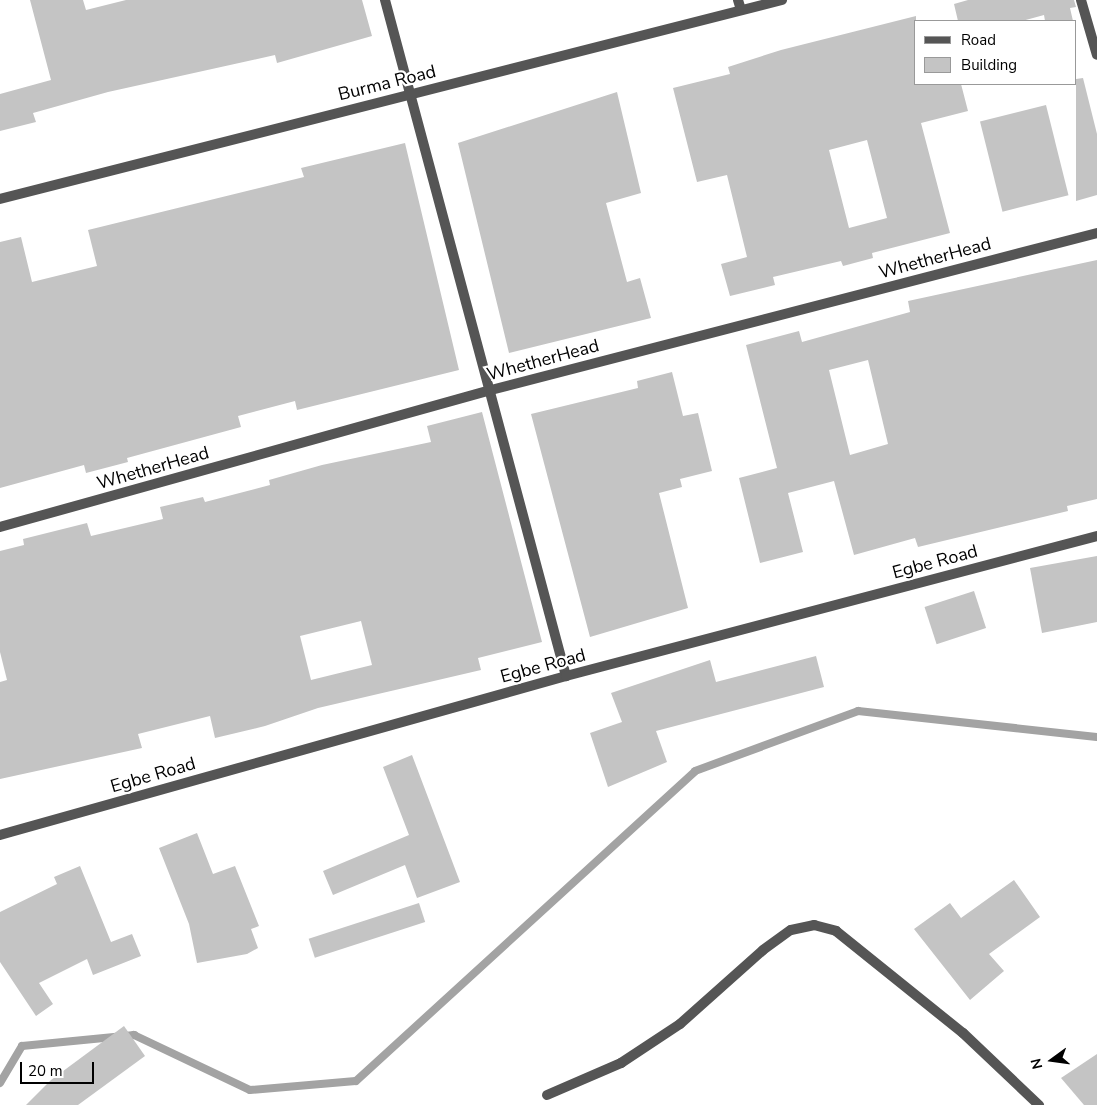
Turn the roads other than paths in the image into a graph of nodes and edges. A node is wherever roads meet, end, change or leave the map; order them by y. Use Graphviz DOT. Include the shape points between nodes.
graph roads {
  1 [pos="385,0"];
  2 [pos="782,0"];
  3 [pos="1081,0"];
  4 [pos="740,5"];
  5 [pos="1097,55"];
  6 [pos="409,94"];
  7 [pos="0,199"];
  8 [pos="1097,233"];
  9 [pos="491,390"];
  10 [pos="0,527"];
  11 [pos="1097,536"];
  12 [pos="566,676"];
  13 [pos="0,835"];
  14 [pos="547,1095"];
  15 [pos="1040,1105"];
  1 -- 6 [label="street"];
  2 -- 4 [label="street, Burma Road"];
  3 -- 5 [label="street"];
  4 -- 6 [label="street, Burma Road"];
  6 -- 7 [label="street, Burma Road"];
  6 -- 9 [label="street"];
  8 -- 9 [label="street, WhetherHead"];
  9 -- 10 [label="street, WhetherHead"];
  9 -- 12 [label="street"];
  11 -- 12 [label="street, Egbe Road"];
  12 -- 13 [label="street, Egbe Road"];
  14 -- 15 [label="street" via="620,1063 680,1024 763,950 791,930 814,925 836,931 963,1033"];
}
